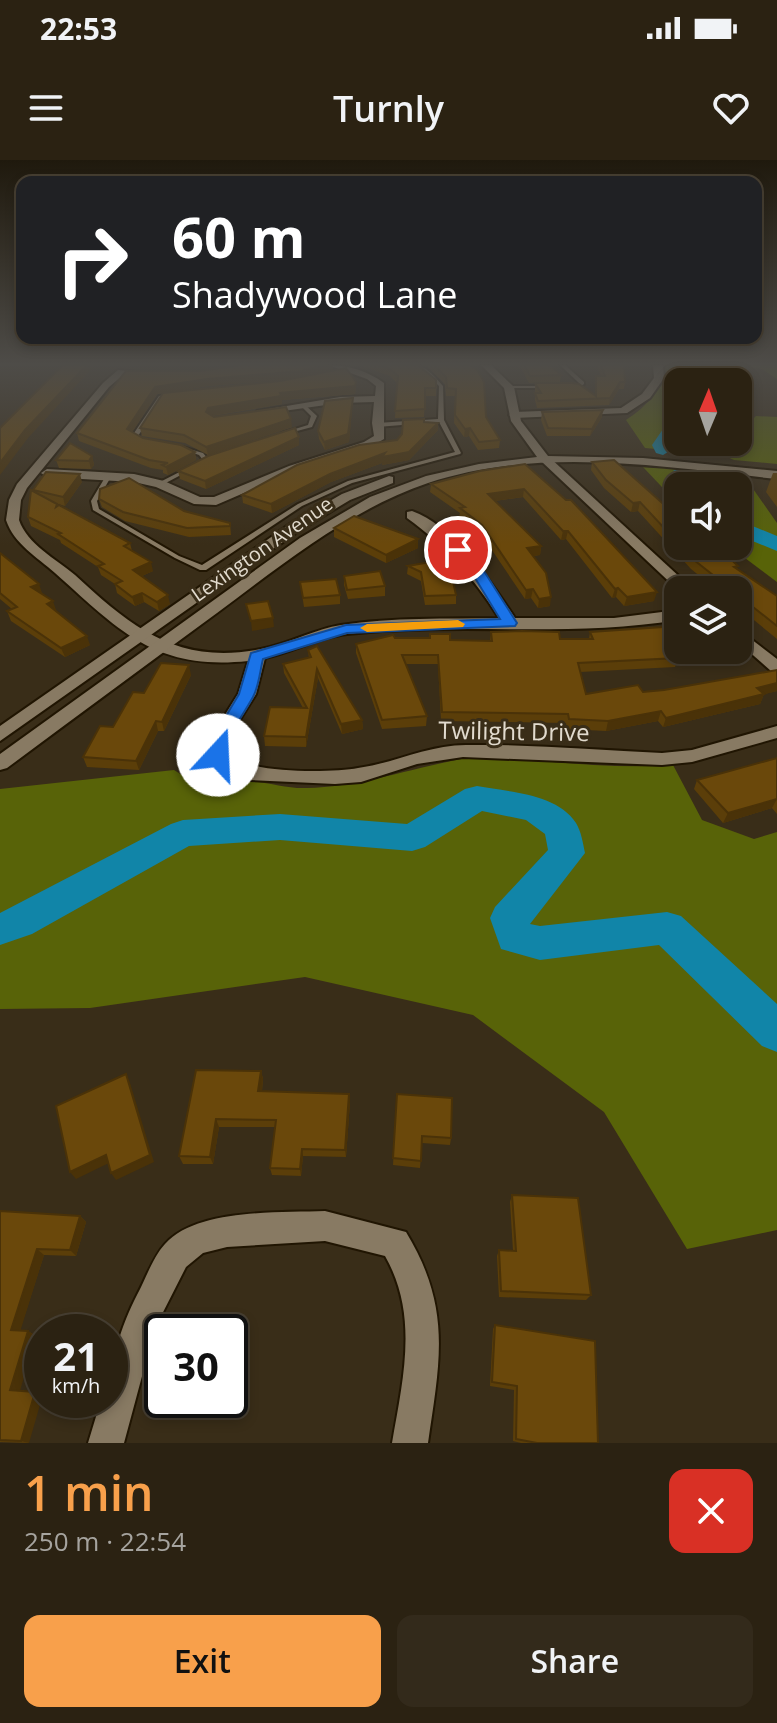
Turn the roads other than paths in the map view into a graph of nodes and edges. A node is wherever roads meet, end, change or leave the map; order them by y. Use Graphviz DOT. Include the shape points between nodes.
graph roads {
  1 [pos="73,425"];
  2 [pos="141,425"];
  3 [pos="310,425"];
  4 [pos="377,425"];
  5 [pos="444,425"];
  6 [pos="521,425"];
  7 [pos="274,438"];
  8 [pos="152,443"];
  9 [pos="177,446"];
  10 [pos="221,455"];
  11 [pos="541,455"];
  12 [pos="206,460"];
  13 [pos="777,468"];
  14 [pos="33,473"];
  15 [pos="109,475"];
  16 [pos="777,475"];
  17 [pos="160,484"];
  18 [pos="412,515"];
  19 [pos="672,576"];
  20 [pos="664,617"];
  21 [pos="510,623"];
  22 [pos="138,636"];
  23 [pos="161,646"];
  24 [pos="752,646"];
  25 [pos="257,657"];
  26 [pos="777,667"];
  27 [pos="777,732"];
  28 [pos="0,735"];
  29 [pos="0,763"];
  30 [pos="106,1443"];
  31 [pos="410,1443"];
  1 -- 14 [label="street"];
  2 -- 8 [label="lane" via="135,436"];
  3 -- 7 [label="lane"];
  4 -- 17 [label="street" via="380,437 368,444 216,501 198,501"];
  5 -- 15 [label="lane" via="458,453 350,482 300,505 203,568 96,510 94,501"];
  6 -- 11 [label="street"];
  9 -- 12 [label="lane"];
  10 -- 12 [label="lane"];
  11 -- 13 [label="street, Lexington Avenue" via="621,452"];
  11 -- 16 [label="street, Lexington Avenue"];
  11 -- 19 [label="street"];
  11 -- 22 [label="street, Lexington Avenue" via="485,457 432,467 346,497"];
  11 -- 23 [label="street, Lexington Avenue" via="426,480 374,500 305,541"];
  12 -- 17 [label="lane"];
  14 -- 15 [label="street"];
  14 -- 22 [label="street" via="10,502 8,517 19,538 108,617"];
  15 -- 17 [label="street"];
  18 -- 21 [label="street" via="478,571"];
  20 -- 21 [label="street" via="617,624"];
  21 -- 25 [label="street" via="346,629"];
  22 -- 23 [label="street"];
  22 -- 28 [label="street, Lexington Avenue"];
  23 -- 25 [label="street" via="216,658"];
  23 -- 29 [label="street, Lexington Avenue"];
  24 -- 26 [label="street"];
  25 -- 27 [label="street, Twilight Drive" via="247,694 227,726 218,755 228,766 250,773 361,775 463,751 662,759"];
  30 -- 31 [label="street" via="140,1323 175,1256 195,1240 227,1232 325,1226 395,1243 421,1293 425,1325"];
}
